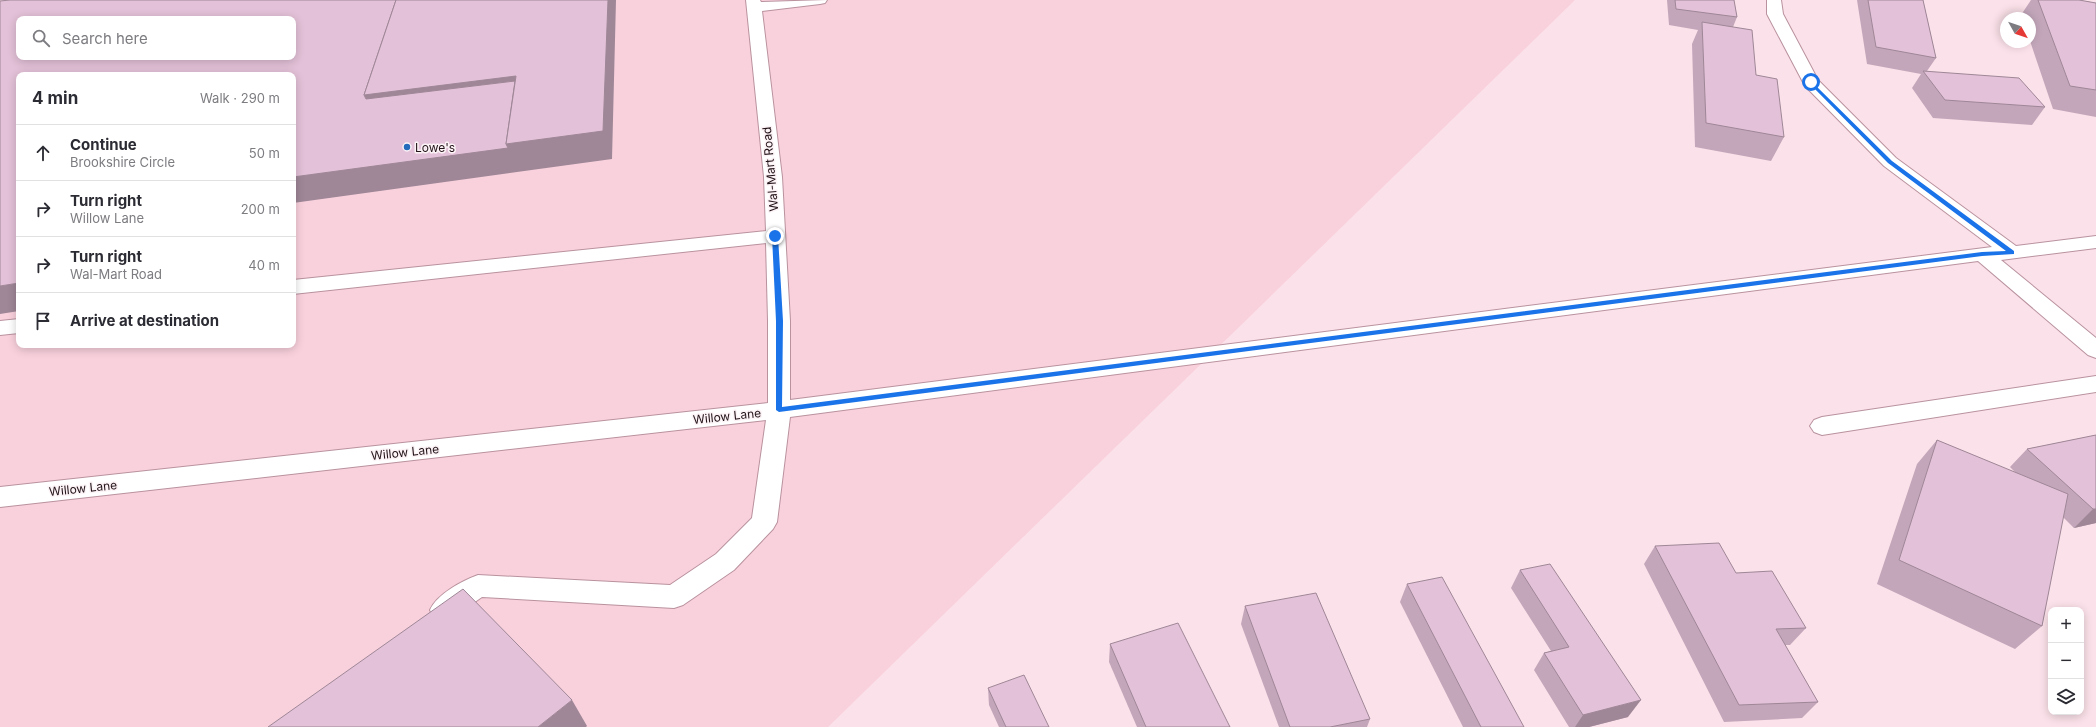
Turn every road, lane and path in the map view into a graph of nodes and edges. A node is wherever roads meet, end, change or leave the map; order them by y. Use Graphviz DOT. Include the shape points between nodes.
graph roads {
  1 [pos="820,0"];
  2 [pos="1774,0"];
  3 [pos="753,4"];
  4 [pos="775,236"];
  5 [pos="2096,242"];
  6 [pos="2012,253"];
  7 [pos="1982,254"];
  8 [pos="296,287"];
  9 [pos="16,326"];
  10 [pos="0,328"];
  11 [pos="2096,350"];
  12 [pos="2096,384"];
  13 [pos="779,410"];
  14 [pos="1822,426"];
  15 [pos="0,497"];
  16 [pos="426,623"];
  1 -- 3 [label="street"];
  2 -- 6 [label="street" via="1775,14 1811,82 1890,162"];
  3 -- 4 [label="street, Wal-Mart Road" via="772,177"];
  4 -- 8 [label="street"];
  4 -- 13 [label="street, Wal-Mart Road" via="779,321"];
  5 -- 6 [label="street, Willow Lane"];
  6 -- 7 [label="street, Willow Lane"];
  7 -- 11 [label="street"];
  7 -- 13 [label="street, Willow Lane" via="1566,310"];
  9 -- 10 [label="street"];
  12 -- 14 [label="street"];
  13 -- 15 [label="street, Willow Lane"];
  13 -- 16 [label="street, Wal-Mart Road" via="764,522 725,562 674,597 478,586"];
}
